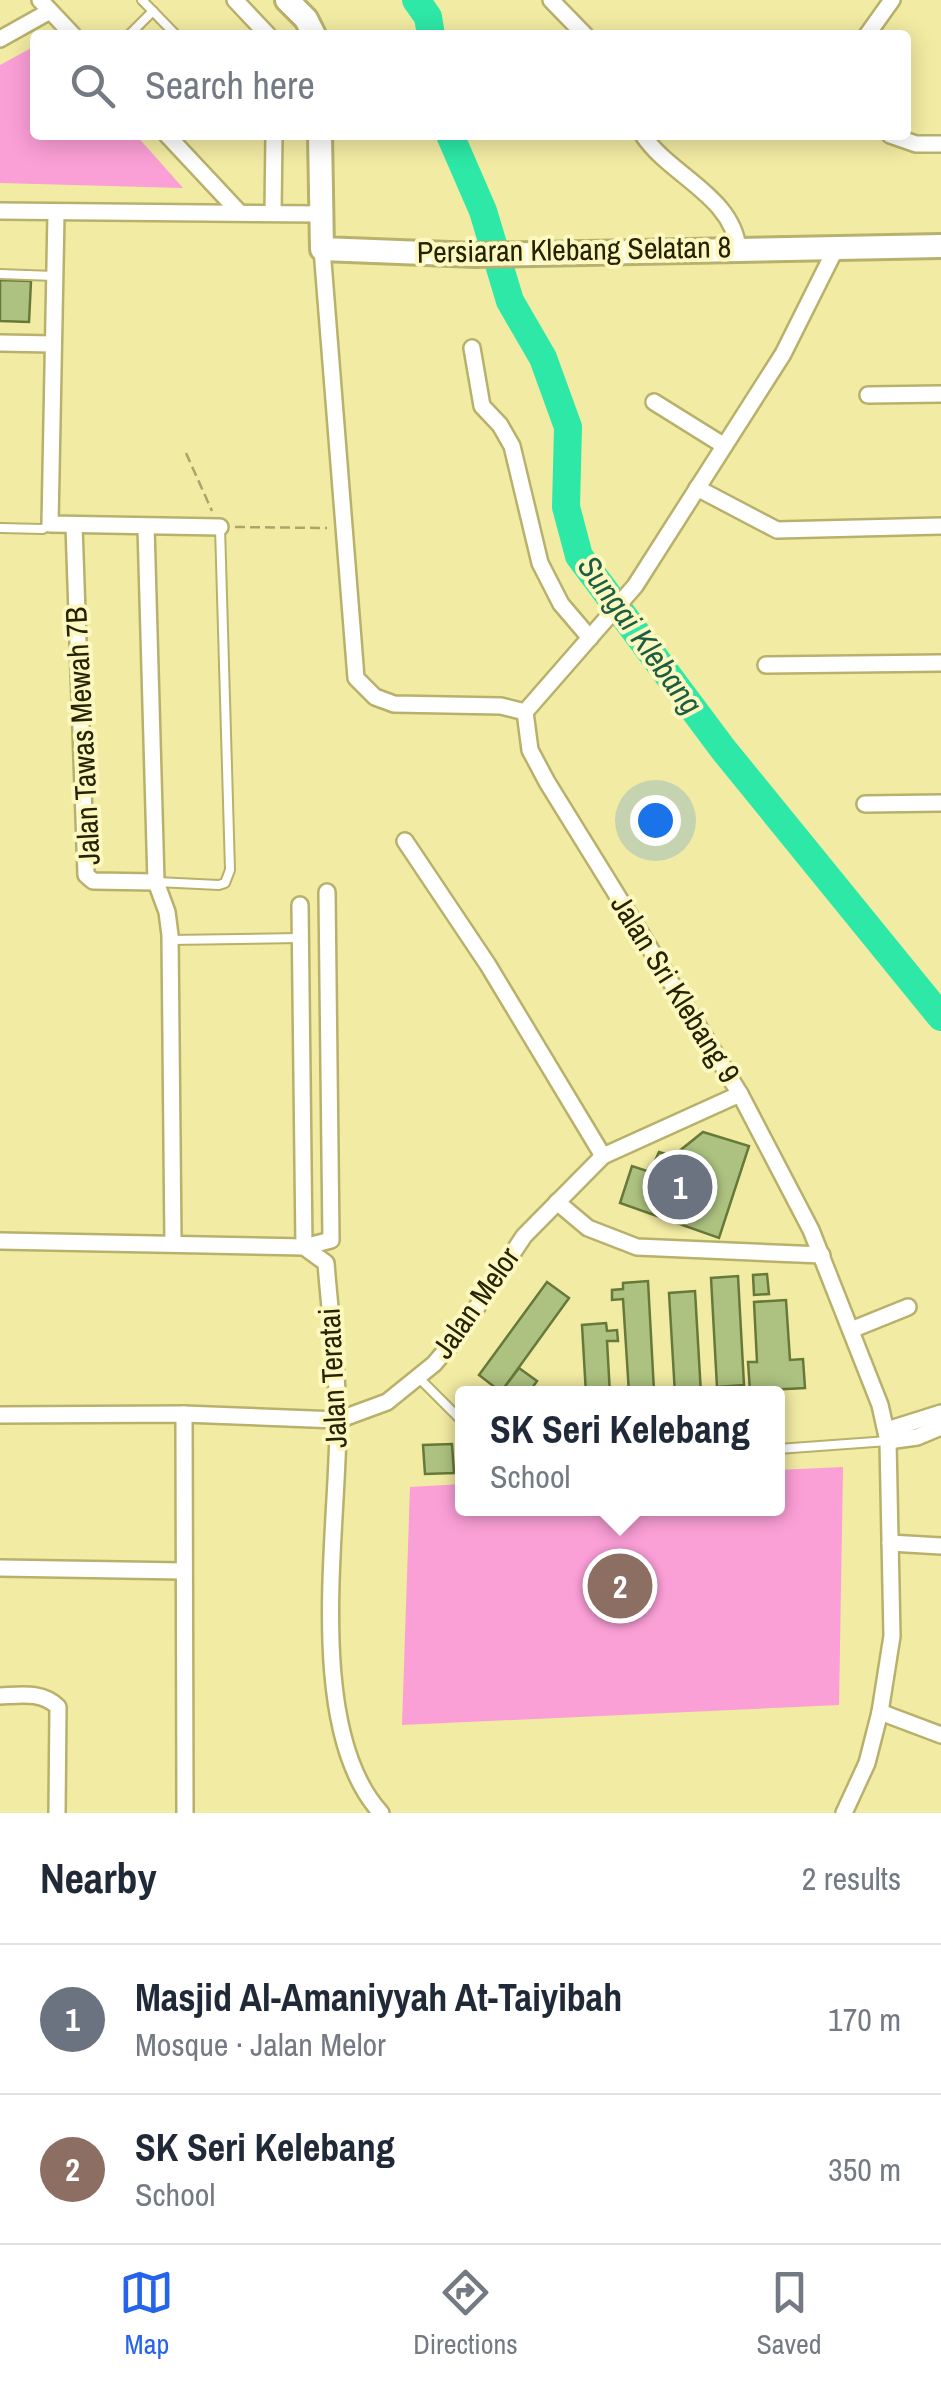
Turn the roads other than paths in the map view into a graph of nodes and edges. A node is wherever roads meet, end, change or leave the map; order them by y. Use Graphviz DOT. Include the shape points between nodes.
graph roads {
  1 [pos="142,0"];
  2 [pos="236,0"];
  3 [pos="288,0"];
  4 [pos="551,0"];
  5 [pos="892,0"];
  6 [pos="45,5"];
  7 [pos="153,12"];
  8 [pos="68,30"];
  9 [pos="134,30"];
  10 [pos="171,30"];
  11 [pos="263,30"];
  12 [pos="312,30"];
  13 [pos="580,30"];
  14 [pos="871,30"];
  15 [pos="0,39"];
  16 [pos="172,140"];
  17 [pos="273,140"];
  18 [pos="320,140"];
  19 [pos="647,140"];
  20 [pos="904,140"];
  21 [pos="941,144"];
  22 [pos="0,210"];
  23 [pos="240,212"];
  24 [pos="272,212"];
  25 [pos="56,214"];
  26 [pos="320,214"];
  27 [pos="837,246"];
  28 [pos="941,246"];
  29 [pos="738,248"];
  30 [pos="322,249"];
  31 [pos="0,274"];
  32 [pos="54,276"];
  33 [pos="0,343"];
  34 [pos="53,344"];
  35 [pos="472,348"];
  36 [pos="941,394"];
  37 [pos="868,395"];
  38 [pos="654,402"];
  39 [pos="723,445"];
  40 [pos="697,488"];
  41 [pos="50,524"];
  42 [pos="74,526"];
  43 [pos="941,526"];
  44 [pos="146,527"];
  45 [pos="0,528"];
  46 [pos="220,528"];
  47 [pos="590,638"];
  48 [pos="941,663"];
  49 [pos="766,665"];
  50 [pos="525,712"];
  51 [pos="941,803"];
  52 [pos="866,804"];
  53 [pos="405,841"];
  54 [pos="156,882"];
  55 [pos="327,892"];
  56 [pos="300,906"];
  57 [pos="300,938"];
  58 [pos="170,940"];
  59 [pos="740,1094"];
  60 [pos="603,1156"];
  61 [pos="557,1202"];
  62 [pos="0,1240"];
  63 [pos="173,1244"];
  64 [pos="304,1246"];
  65 [pos="822,1256"];
  66 [pos="908,1306"];
  67 [pos="851,1330"];
  68 [pos="419,1378"];
  69 [pos="941,1413"];
  70 [pos="184,1414"];
  71 [pos="455,1414"];
  72 [pos="0,1415"];
  73 [pos="338,1420"];
  74 [pos="941,1427"];
  75 [pos="887,1435"];
  76 [pos="785,1448"];
  77 [pos="890,1543"];
  78 [pos="941,1546"];
  79 [pos="0,1568"];
  80 [pos="183,1570"];
  81 [pos="0,1696"];
  82 [pos="880,1712"];
  83 [pos="941,1734"];
  84 [pos="57,1813"];
  85 [pos="185,1813"];
  86 [pos="382,1813"];
  87 [pos="844,1813"];
  1 -- 7 [label="lane"];
  2 -- 11 [label="street"];
  3 -- 12 [label="street"];
  4 -- 13 [label="street"];
  5 -- 14 [label="street"];
  6 -- 8 [label="street"];
  6 -- 15 [label="street"];
  7 -- 9 [label="lane"];
  7 -- 10 [label="lane"];
  16 -- 23 [label="street"];
  17 -- 24 [label="street"];
  18 -- 26 [label="street"];
  19 -- 29 [label="street" via="699,186 729,223"];
  20 -- 21 [label="street"];
  22 -- 25 [label="street"];
  23 -- 24 [label="street"];
  23 -- 25 [label="street"];
  24 -- 26 [label="street"];
  25 -- 32 [label="street"];
  26 -- 30 [label="street"];
  27 -- 28 [label="street, Persiaran Klebang Selatan 8"];
  27 -- 29 [label="street, Persiaran Klebang Selatan 8"];
  27 -- 39 [label="street" via="797,329"];
  29 -- 30 [label="street, Persiaran Klebang Selatan 8" via="476,255"];
  30 -- 50 [label="street" via="356,678 394,704"];
  31 -- 32 [label="lane"];
  32 -- 34 [label="street"];
  33 -- 34 [label="street"];
  34 -- 41 [label="street"];
  35 -- 47 [label="street" via="482,406 512,446 540,563 561,604"];
  36 -- 37 [label="street"];
  38 -- 39 [label="street"];
  39 -- 40 [label="street"];
  40 -- 43 [label="street" via="777,530"];
  40 -- 47 [label="street" via="635,586"];
  41 -- 42 [label="street"];
  41 -- 45 [label="lane"];
  42 -- 44 [label="street"];
  42 -- 54 [label="street, Jalan Tawas Mewah 7B" via="86,874 93,881"];
  44 -- 46 [label="street"];
  44 -- 54 [label="street"];
  46 -- 54 [label="lane" via="230,870 219,885"];
  47 -- 50 [label="street"];
  48 -- 49 [label="street"];
  50 -- 59 [label="street, Jalan Sri Klebang 9" via="530,750 547,782"];
  51 -- 52 [label="street"];
  53 -- 60 [label="street"];
  54 -- 58 [label="street"];
  55 -- 64 [label="street" via="330,1240"];
  56 -- 57 [label="street"];
  57 -- 58 [label="lane"];
  57 -- 64 [label="street"];
  58 -- 63 [label="street"];
  59 -- 60 [label="street, Jalan Melor"];
  59 -- 65 [label="street, Jalan Sri Klebang 9"];
  60 -- 61 [label="street, Jalan Melor"];
  61 -- 65 [label="street" via="588,1228 637,1247"];
  61 -- 68 [label="street, Jalan Melor"];
  62 -- 63 [label="street"];
  63 -- 64 [label="street"];
  64 -- 73 [label="street, Jalan Teratai" via="326,1263"];
  65 -- 67 [label="street, Jalan Sri Klebang 9"];
  66 -- 67 [label="street"];
  67 -- 75 [label="street, Jalan Sri Klebang 9"];
  68 -- 71 [label="lane"];
  68 -- 73 [label="street, Jalan Melor" via="387,1402"];
  69 -- 75 [label="street"];
  70 -- 72 [label="street, Jalan Melor"];
  70 -- 73 [label="street, Jalan Melor"];
  70 -- 80 [label="street"];
  73 -- 86 [label="street, Jalan Teratai" via="329,1594 338,1706 357,1777"];
  74 -- 75 [label="street" via="917,1437"];
  75 -- 76 [label="lane"];
  75 -- 77 [label="street, Jalan Sri Klebang 9"];
  77 -- 78 [label="street"];
  77 -- 82 [label="street, Jalan Sri Klebang 9" via="892,1636"];
  79 -- 80 [label="street"];
  80 -- 85 [label="street"];
  81 -- 84 [label="street" via="30,1694 58,1706"];
  82 -- 83 [label="street"];
  82 -- 87 [label="street, Jalan Sri Klebang 9"];
}
